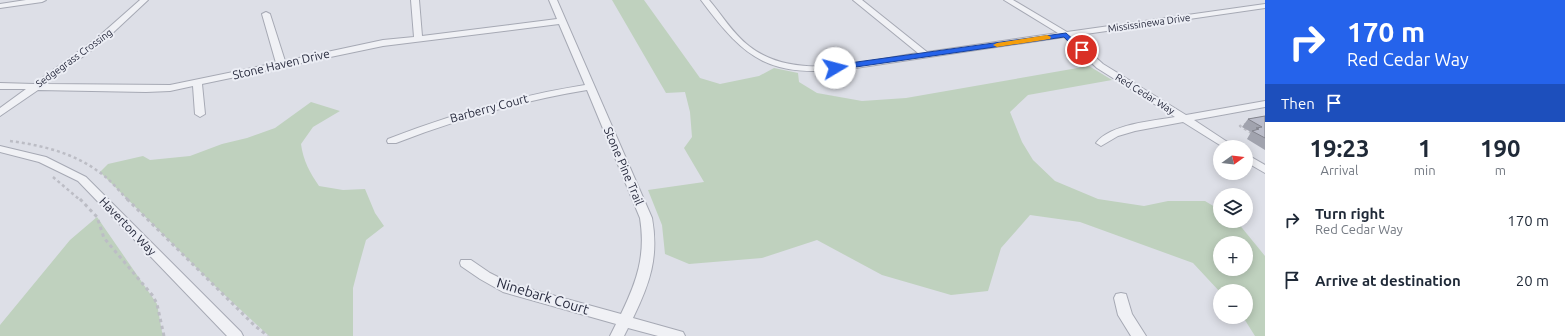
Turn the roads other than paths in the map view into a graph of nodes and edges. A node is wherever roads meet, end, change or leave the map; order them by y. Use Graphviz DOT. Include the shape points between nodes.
graph roads {
  1 [pos="42,0"];
  2 [pos="144,0"];
  3 [pos="416,0"];
  4 [pos="553,0"];
  5 [pos="705,0"];
  6 [pos="857,0"];
  7 [pos="1008,0"];
  8 [pos="0,6"];
  9 [pos="1265,6"];
  10 [pos="266,14"];
  11 [pos="562,21"];
  12 [pos="1066,35"];
  13 [pos="418,38"];
  14 [pos="925,55"];
  15 [pos="281,64"];
  16 [pos="197,83"];
  17 [pos="0,86"];
  18 [pos="36,86"];
  19 [pos="590,87"];
  20 [pos="1265,104"];
  21 [pos="0,113"];
  22 [pos="200,114"];
  23 [pos="1184,118"];
  24 [pos="1219,140"];
  25 [pos="392,141"];
  26 [pos="1101,143"];
  27 [pos="0,149"];
  28 [pos="1253,162"];
  29 [pos="1265,170"];
  30 [pos="466,263"];
  31 [pos="1121,298"];
  32 [pos="624,322"];
  33 [pos="236,336"];
  34 [pos="617,336"];
  35 [pos="678,336"];
  36 [pos="1139,336"];
  1 -- 8 [label="street"];
  2 -- 18 [label="street, Sedgegrass Crossing" via="100,40"];
  3 -- 13 [label="street"];
  4 -- 11 [label="street, Stone Pine Trail"];
  5 -- 14 [label="street, Mississinewa Drive" via="750,51 776,62 818,69"];
  6 -- 14 [label="street"];
  7 -- 12 [label="street, Red Cedar Way"];
  9 -- 12 [label="street, Mississinewa Drive"];
  10 -- 15 [label="street"];
  11 -- 13 [label="street, Stone Haven Drive"];
  11 -- 19 [label="street, Stone Pine Trail"];
  12 -- 14 [label="street, Mississinewa Drive"];
  12 -- 23 [label="street, Red Cedar Way" via="1100,66"];
  13 -- 15 [label="street, Stone Haven Drive" via="359,47"];
  15 -- 16 [label="street, Stone Haven Drive"];
  16 -- 18 [label="street, Stone Haven Drive" via="155,89"];
  16 -- 22 [label="street"];
  17 -- 18 [label="street, Stone Haven Drive"];
  18 -- 21 [label="street, Sedgegrass Crossing"];
  19 -- 25 [label="street, Barberry Court" via="485,107"];
  19 -- 32 [label="street, Stone Pine Trail" via="646,218 650,238 650,256 643,280"];
  20 -- 23 [label="street"];
  23 -- 24 [label="street, Red Cedar Way"];
  23 -- 26 [label="street" via="1133,128 1114,134"];
  27 -- 33 [label="street, Haverton Way" via="42,160 73,172 82,179"];
  28 -- 29 [label="street"];
  30 -- 32 [label="street, Ninebark Court" via="508,288"];
  31 -- 36 [label="street" via="1125,315"];
  32 -- 34 [label="street, Stone Pine Trail"];
  32 -- 35 [label="street, Ninebark Court"];
}
